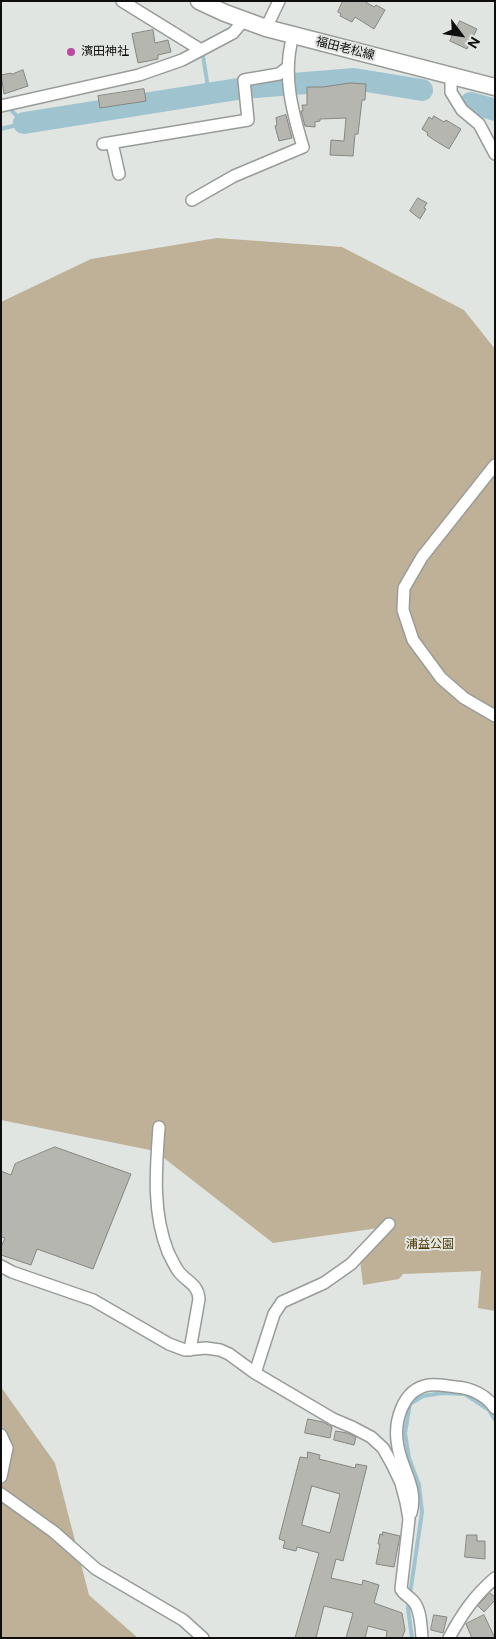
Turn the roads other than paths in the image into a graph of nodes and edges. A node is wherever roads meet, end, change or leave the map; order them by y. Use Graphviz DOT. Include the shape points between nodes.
graph roads {
  1 [pos="122,1"];
  2 [pos="199,1"];
  3 [pos="279,1"];
  4 [pos="244,20"];
  5 [pos="266,28"];
  6 [pos="293,36"];
  7 [pos="200,50"];
  8 [pos="288,72"];
  9 [pos="452,76"];
  10 [pos="495,87"];
  11 [pos="1,99"];
  12 [pos="7,105"];
  13 [pos="495,154"];
  14 [pos="119,174"];
  15 [pos="192,200"];
  16 [pos="495,465"];
  17 [pos="495,716"];
  18 [pos="159,1127"];
  19 [pos="389,1224"];
  20 [pos="1,1266"];
  21 [pos="190,1350"];
  22 [pos="255,1373"];
  23 [pos="495,1408"];
  24 [pos="1,1435"];
  25 [pos="1,1477"];
  26 [pos="1,1494"];
  27 [pos="409,1519"];
  28 [pos="495,1578"];
  29 [pos="202,1638"];
  30 [pos="422,1638"];
  31 [pos="449,1638"];
  1 -- 7 [label="street"];
  2 -- 4 [label="main road, 福田老松線"];
  3 -- 5 [label="street"];
  4 -- 5 [label="main road, 福田老松線"];
  4 -- 7 [label="street" via="233,33"];
  5 -- 6 [label="main road, 福田老松線"];
  6 -- 8 [label="street"];
  6 -- 9 [label="main road, 福田老松線"];
  7 -- 12 [label="street" via="139,75"];
  8 -- 14 [label="street" via="244,80 248,120 108,143"];
  8 -- 15 [label="street" via="295,120 303,147 234,176"];
  9 -- 10 [label="main road, 福田老松線"];
  9 -- 13 [label="street" via="450,92 462,110 479,124"];
  11 -- 12 [label="street"];
  16 -- 17 [label="street" via="422,558 404,588 403,610 413,640 441,678 464,698"];
  18 -- 21 [label="street" via="155,1172 160,1227 168,1253 180,1272 194,1285 199,1299"];
  19 -- 22 [label="street" via="351,1264 324,1282 282,1302 274,1314"];
  20 -- 21 [label="street" via="93,1300 169,1344"];
  21 -- 22 [label="street" via="220,1350"];
  22 -- 27 [label="street" via="358,1430 383,1448 401,1483"];
  23 -- 27 [label="street" via="485,1397 464,1387 430,1385 408,1397 400,1412 396,1431 412,1488 414,1504"];
  24 -- 25 [label="street" via="7,1448"];
  26 -- 29 [label="street" via="54,1532 96,1569 183,1620"];
  27 -- 30 [label="street" via="401,1584 404,1593 418,1609"];
  28 -- 31 [label="street" via="478,1593"];
}
